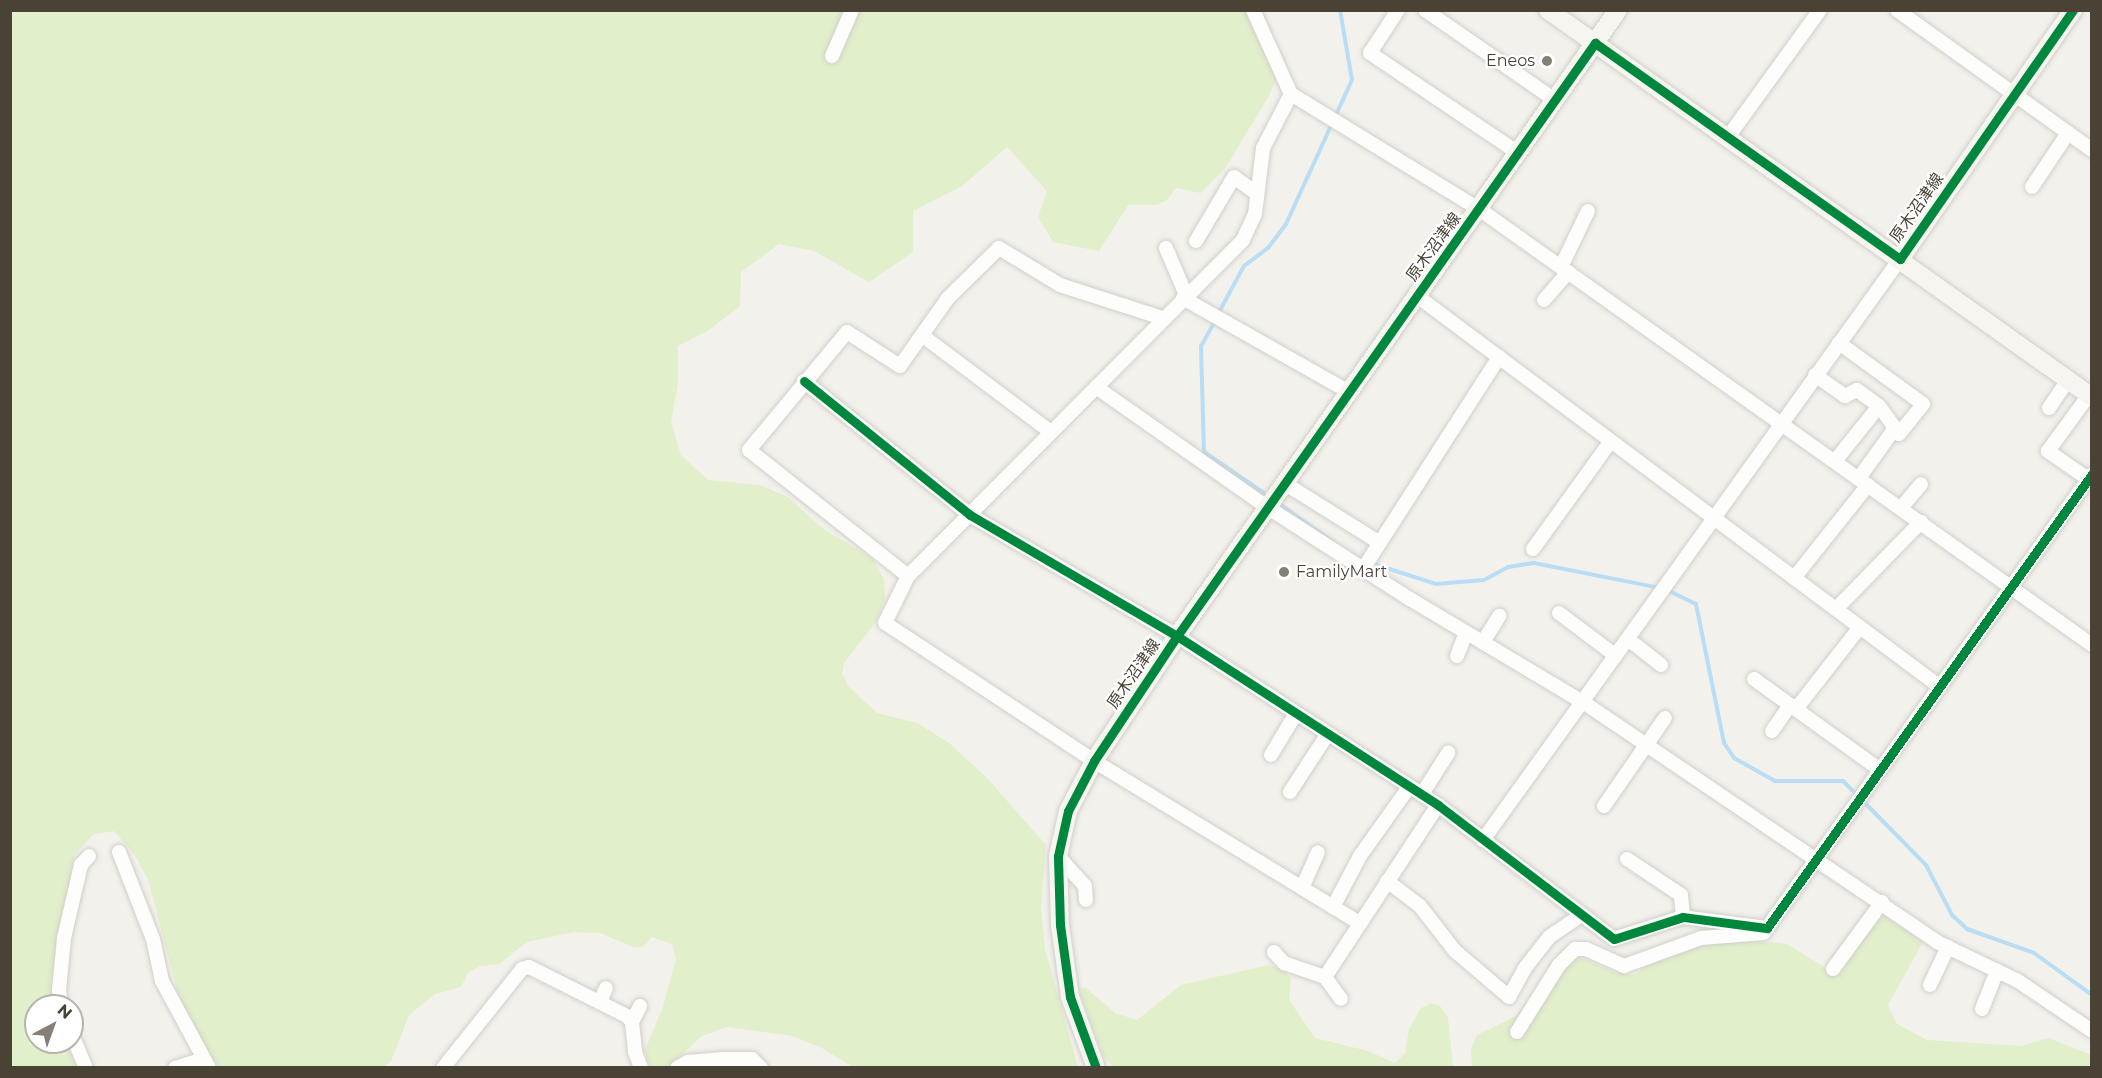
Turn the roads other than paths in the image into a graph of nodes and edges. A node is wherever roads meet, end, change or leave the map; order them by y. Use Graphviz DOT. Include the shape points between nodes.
graph roads {
  1 [pos="852,10"];
  2 [pos="1253,10"];
  3 [pos="1398,10"];
  4 [pos="1425,10"];
  5 [pos="1548,10"];
  6 [pos="1618,10"];
  7 [pos="1820,10"];
  8 [pos="1897,10"];
  9 [pos="2073,10"];
  10 [pos="1594,43"];
  11 [pos="832,56"];
  12 [pos="1291,94"];
  13 [pos="2014,94"];
  14 [pos="1555,100"];
  15 [pos="2068,133"];
  16 [pos="1728,138"];
  17 [pos="2091,150"];
  18 [pos="1518,153"];
  19 [pos="2032,187"];
  20 [pos="1256,193"];
  21 [pos="1479,209"];
  22 [pos="1588,211"];
  23 [pos="1196,240"];
  24 [pos="1166,248"];
  25 [pos="1900,259"];
  26 [pos="1564,270"];
  27 [pos="1184,296"];
  28 [pos="1417,296"];
  29 [pos="1544,300"];
  30 [pos="1162,318"];
  31 [pos="923,336"];
  32 [pos="1839,343"];
  33 [pos="1498,357"];
  34 [pos="1815,375"];
  35 [pos="2068,380"];
  36 [pos="804,381"];
  37 [pos="1096,387"];
  38 [pos="1349,392"];
  39 [pos="2090,396"];
  40 [pos="1879,406"];
  41 [pos="2049,408"];
  42 [pos="1780,423"];
  43 [pos="1895,428"];
  44 [pos="1051,432"];
  45 [pos="1611,441"];
  46 [pos="1835,461"];
  47 [pos="2090,476"];
  48 [pos="1863,481"];
  49 [pos="1921,483"];
  50 [pos="1274,497"];
  51 [pos="1901,508"];
  52 [pos="970,515"];
  53 [pos="1713,517"];
  54 [pos="1921,522"];
  55 [pos="1380,543"];
  56 [pos="1533,549"];
  57 [pos="1367,564"];
  58 [pos="908,576"];
  59 [pos="1794,578"];
  60 [pos="2011,585"];
  61 [pos="1836,609"];
  62 [pos="1559,613"];
  63 [pos="1499,616"];
  64 [pos="1860,627"];
  65 [pos="1466,633"];
  66 [pos="1177,636"];
  67 [pos="1628,639"];
  68 [pos="1482,642"];
  69 [pos="2091,645"];
  70 [pos="1457,656"];
  71 [pos="1616,656"];
  72 [pos="1661,665"];
  73 [pos="1754,680"];
  74 [pos="1940,687"];
  75 [pos="1583,702"];
  76 [pos="1793,707"];
  77 [pos="1295,715"];
  78 [pos="1665,717"];
  79 [pos="1772,731"];
  80 [pos="1328,735"];
  81 [pos="1645,742"];
  82 [pos="1448,753"];
  83 [pos="1270,754"];
  84 [pos="1094,761"];
  85 [pos="1880,770"];
  86 [pos="1408,787"];
  87 [pos="1290,792"];
  88 [pos="1422,794"];
  89 [pos="1438,804"];
  90 [pos="1604,806"];
  91 [pos="1483,840"];
  92 [pos="119,852"];
  93 [pos="1318,852"];
  94 [pos="89,856"];
  95 [pos="1058,856"];
  96 [pos="1816,857"];
  97 [pos="1627,859"];
  98 [pos="1387,881"];
  99 [pos="1302,888"];
  100 [pos="1086,900"];
  101 [pos="1882,902"];
  102 [pos="1333,907"];
  103 [pos="1580,916"];
  104 [pos="1683,917"];
  105 [pos="1359,923"];
  106 [pos="1767,928"];
  107 [pos="1948,947"];
  108 [pos="1274,952"];
  109 [pos="568,969"];
  110 [pos="1833,969"];
  111 [pos="1997,971"];
  112 [pos="1324,977"];
  113 [pos="563,984"];
  114 [pos="1930,985"];
  115 [pos="606,988"];
  116 [pos="60,994"];
  117 [pos="1341,999"];
  118 [pos="600,1002"];
  119 [pos="640,1006"];
  120 [pos="1982,1009"];
  121 [pos="632,1022"];
  122 [pos="2091,1031"];
  123 [pos="1517,1032"];
  124 [pos="80,1054"];
  125 [pos="206,1064"];
  126 [pos="86,1068"];
  127 [pos="175,1068"];
  128 [pos="443,1068"];
  129 [pos="641,1068"];
  130 [pos="677,1068"];
  131 [pos="761,1068"];
  132 [pos="1096,1068"];
  1 -- 11 [label="street"];
  2 -- 12 [label="street"];
  3 -- 18 [label="street" via="1370,52"];
  4 -- 14 [label="street"];
  5 -- 10 [label="main road"];
  6 -- 10 [label="main road"];
  7 -- 16 [label="street"];
  8 -- 13 [label="street"];
  9 -- 13 [label="main road, 原木沼津線"];
  10 -- 14 [label="main road, 原木沼津線"];
  10 -- 16 [label="main road, 原木沼津線"];
  12 -- 20 [label="street" via="1263,148"];
  12 -- 21 [label="street"];
  13 -- 15 [label="street"];
  13 -- 25 [label="main road, 原木沼津線"];
  14 -- 18 [label="main road, 原木沼津線"];
  15 -- 17 [label="street"];
  15 -- 19 [label="street"];
  16 -- 25 [label="main road, 原木沼津線"];
  18 -- 21 [label="main road, 原木沼津線"];
  20 -- 23 [label="street" via="1234,177"];
  20 -- 27 [label="street" via="1255,214 1243,240"];
  21 -- 26 [label="street"];
  21 -- 28 [label="main road, 原木沼津線"];
  22 -- 26 [label="street"];
  24 -- 27 [label="street"];
  25 -- 32 [label="street"];
  25 -- 35 [label="main road"];
  26 -- 29 [label="street"];
  26 -- 42 [label="street"];
  27 -- 30 [label="street"];
  27 -- 38 [label="street"];
  28 -- 33 [label="street"];
  28 -- 38 [label="main road, 原木沼津線"];
  30 -- 31 [label="street" via="1060,285 999,248 948,298"];
  30 -- 37 [label="street"];
  31 -- 36 [label="street" via="900,366 847,332"];
  31 -- 44 [label="street"];
  32 -- 34 [label="street"];
  32 -- 43 [label="street" via="1923,404 1899,434"];
  33 -- 45 [label="street"];
  33 -- 55 [label="street"];
  34 -- 40 [label="street" via="1845,396 1857,390"];
  34 -- 42 [label="street"];
  35 -- 39 [label="main road"];
  35 -- 41 [label="street"];
  36 -- 52 [label="street"];
  36 -- 58 [label="street" via="749,450"];
  37 -- 44 [label="street"];
  37 -- 50 [label="street"];
  38 -- 50 [label="main road, 原木沼津線"];
  39 -- 47 [label="street" via="2048,451"];
  40 -- 43 [label="street"];
  40 -- 46 [label="street"];
  42 -- 46 [label="street"];
  42 -- 53 [label="street"];
  43 -- 48 [label="street"];
  44 -- 52 [label="street"];
  45 -- 53 [label="street"];
  45 -- 56 [label="street"];
  46 -- 48 [label="street"];
  47 -- 60 [label="street"];
  48 -- 51 [label="street"];
  48 -- 59 [label="street"];
  49 -- 51 [label="street"];
  50 -- 55 [label="street"];
  50 -- 57 [label="street"];
  50 -- 66 [label="main road, 原木沼津線"];
  51 -- 54 [label="street"];
  52 -- 58 [label="street"];
  52 -- 66 [label="street"];
  53 -- 59 [label="street"];
  53 -- 67 [label="street"];
  54 -- 60 [label="street"];
  54 -- 61 [label="street"];
  55 -- 57 [label="street"];
  57 -- 65 [label="street"];
  58 -- 84 [label="street" via="885,622"];
  59 -- 61 [label="street"];
  60 -- 69 [label="street"];
  60 -- 74 [label="street"];
  61 -- 64 [label="street"];
  62 -- 71 [label="street"];
  63 -- 68 [label="street"];
  64 -- 74 [label="street"];
  64 -- 76 [label="street"];
  65 -- 68 [label="street"];
  65 -- 70 [label="street"];
  66 -- 77 [label="street"];
  66 -- 84 [label="main road, 原木沼津線"];
  67 -- 71 [label="street"];
  67 -- 72 [label="street"];
  68 -- 75 [label="street"];
  71 -- 75 [label="street"];
  73 -- 76 [label="street"];
  74 -- 85 [label="street"];
  75 -- 81 [label="street"];
  75 -- 91 [label="street"];
  76 -- 79 [label="street"];
  76 -- 85 [label="street"];
  77 -- 80 [label="street"];
  77 -- 83 [label="street"];
  78 -- 81 [label="street"];
  80 -- 86 [label="street"];
  80 -- 87 [label="street"];
  81 -- 90 [label="street"];
  81 -- 96 [label="street"];
  82 -- 88 [label="street"];
  84 -- 95 [label="main road, 原木沼津線" via="1068,811"];
  84 -- 99 [label="street"];
  85 -- 96 [label="street"];
  86 -- 88 [label="street"];
  86 -- 102 [label="street" via="1360,856"];
  88 -- 89 [label="street"];
  89 -- 91 [label="street"];
  89 -- 98 [label="street"];
  91 -- 103 [label="street"];
  92 -- 125 [label="street" via="153,939 162,981"];
  93 -- 99 [label="street"];
  94 -- 116 [label="street" via="81,865 64,938"];
  95 -- 100 [label="street" via="1085,886"];
  95 -- 132 [label="main road, 原木沼津線" via="1060,925 1070,997"];
  96 -- 101 [label="street"];
  96 -- 106 [label="street"];
  97 -- 104 [label="street" via="1681,894"];
  98 -- 103 [label="street" via="1420,906 1455,951 1509,997 1525,968 1550,937"];
  98 -- 105 [label="street"];
  99 -- 102 [label="street"];
  101 -- 107 [label="street"];
  101 -- 110 [label="street"];
  102 -- 105 [label="street"];
  103 -- 104 [label="street" via="1614,939"];
  104 -- 106 [label="street"];
  105 -- 112 [label="street"];
  106 -- 123 [label="street" via="1763,934 1701,938 1624,966 1586,949 1575,949 1559,964"];
  107 -- 111 [label="street"];
  107 -- 114 [label="street"];
  108 -- 112 [label="street" via="1284,963"];
  109 -- 113 [label="street"];
  111 -- 120 [label="street"];
  111 -- 122 [label="street"];
  112 -- 117 [label="street"];
  113 -- 118 [label="street"];
  113 -- 128 [label="street" via="529,967 522,969"];
  115 -- 118 [label="street"];
  118 -- 121 [label="street"];
  119 -- 121 [label="street"];
  121 -- 129 [label="street"];
  124 -- 126 [label="street"];
  125 -- 127 [label="street"];
  130 -- 131 [label="street" via="688,1062 723,1059 752,1059"];
}
